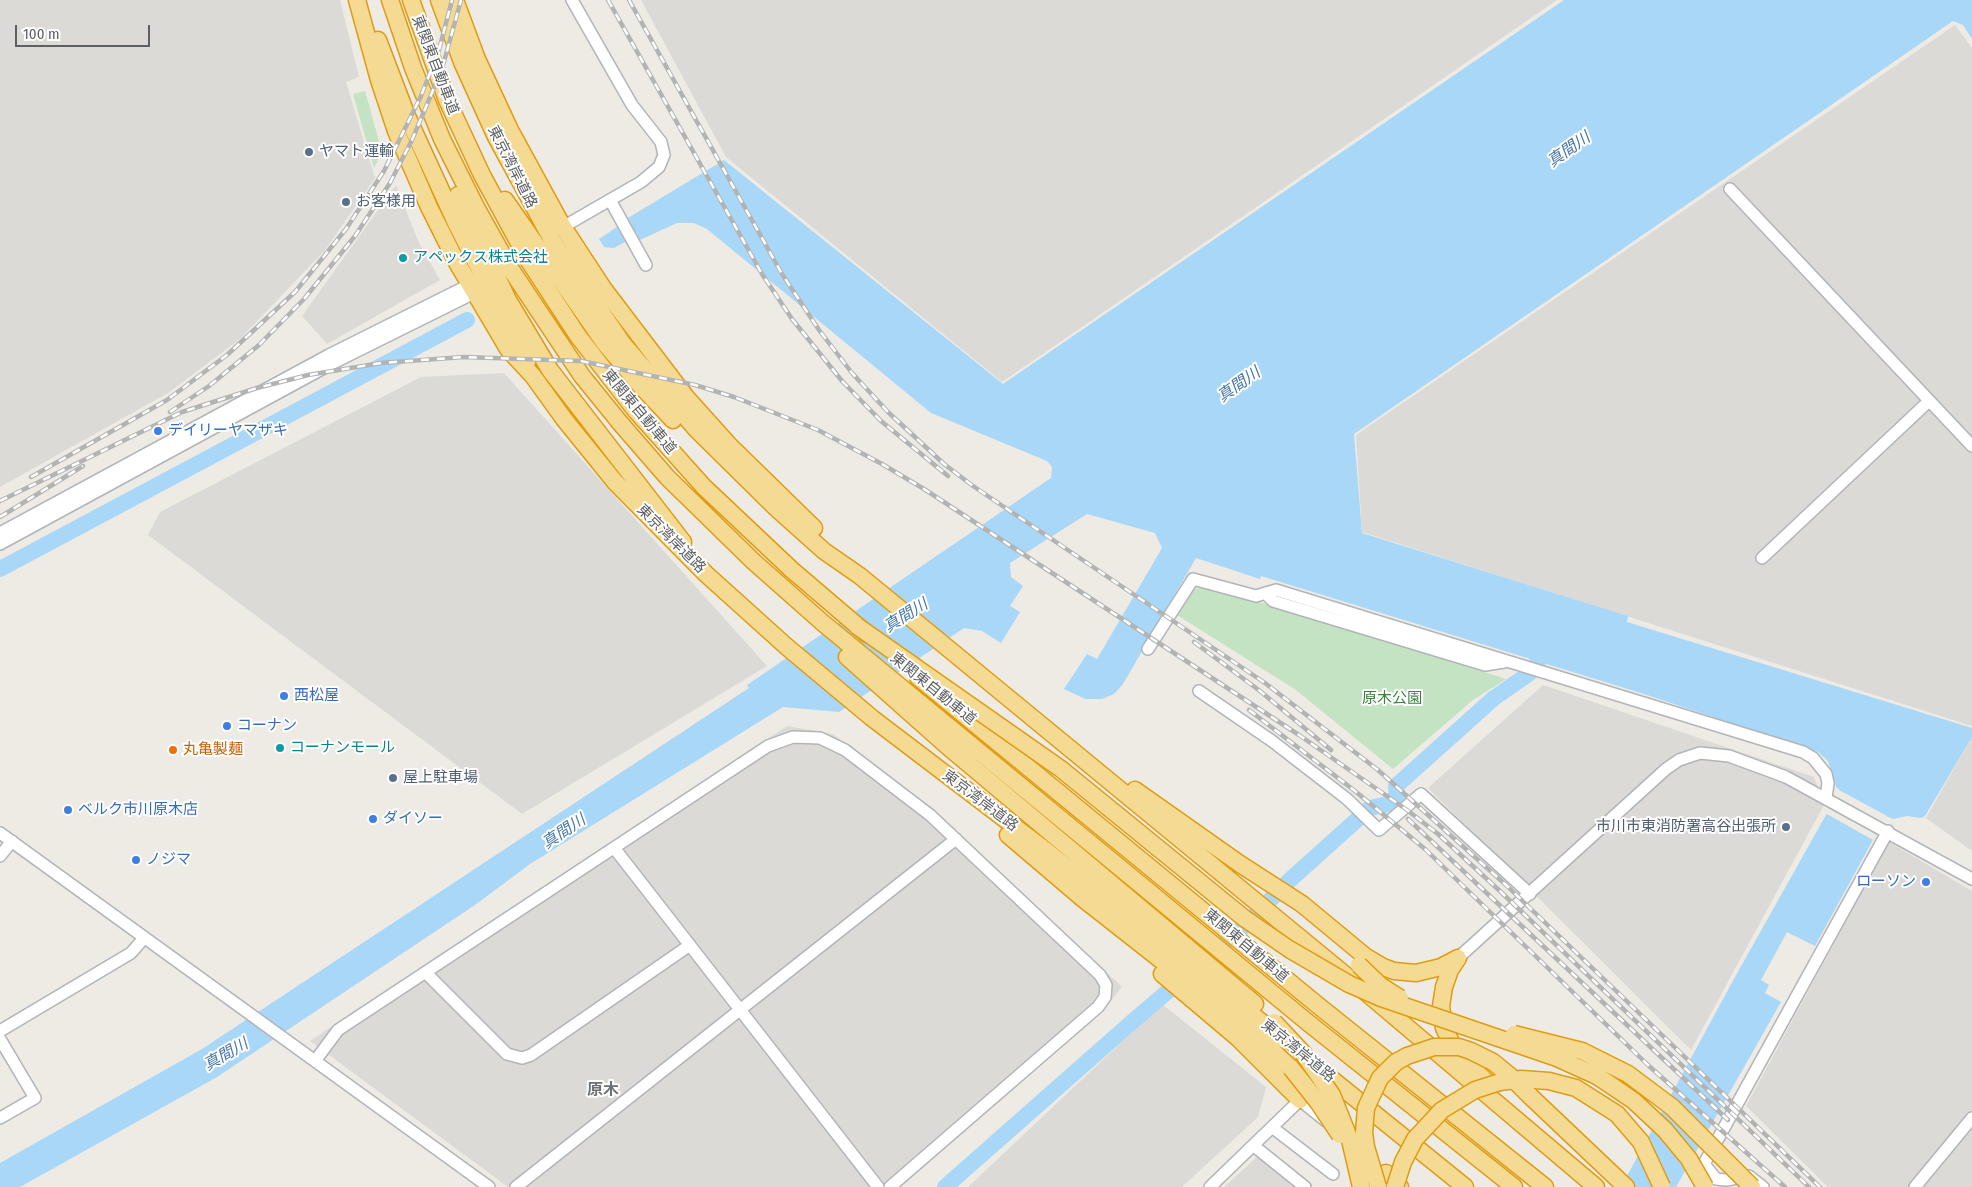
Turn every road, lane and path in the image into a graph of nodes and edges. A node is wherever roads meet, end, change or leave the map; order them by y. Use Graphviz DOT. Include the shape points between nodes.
graph roads {
  1 [pos="356,0"];
  2 [pos="365,0"];
  3 [pos="390,0"];
  4 [pos="411,0"];
  5 [pos="454,0"];
  6 [pos="572,0"];
  7 [pos="442,7"];
  8 [pos="429,108"];
  9 [pos="470,151"];
  10 [pos="1730,189"];
  11 [pos="610,200"];
  12 [pos="563,227"];
  13 [pos="646,265"];
  14 [pos="472,289"];
  15 [pos="533,376"];
  16 [pos="1929,401"];
  17 [pos="245,405"];
  18 [pos="1972,446"];
  19 [pos="748,481"];
  20 [pos="0,533"];
  21 [pos="817,538"];
  22 [pos="0,544"];
  23 [pos="1762,558"];
  24 [pos="706,574"];
  25 [pos="775,581"];
  26 [pos="857,626"];
  27 [pos="1148,649"];
  28 [pos="1199,691"];
  29 [pos="872,718"];
  30 [pos="1062,742"];
  31 [pos="1829,799"];
  32 [pos="1884,830"];
  33 [pos="0,833"];
  34 [pos="956,839"];
  35 [pos="12,842"];
  36 [pos="615,849"];
  37 [pos="0,856"];
  38 [pos="1972,880"];
  39 [pos="1530,894"];
  40 [pos="1308,914"];
  41 [pos="144,938"];
  42 [pos="690,945"];
  43 [pos="1458,958"];
  44 [pos="426,973"];
  45 [pos="1217,1003"];
  46 [pos="740,1009"];
  47 [pos="0,1031"];
  48 [pos="0,1039"];
  49 [pos="315,1061"];
  50 [pos="1300,1100"];
  51 [pos="0,1118"];
  52 [pos="1972,1118"];
  53 [pos="1685,1120"];
  54 [pos="1273,1128"];
  55 [pos="1254,1146"];
  56 [pos="1333,1174"];
  57 [pos="1386,1182"];
  58 [pos="489,1187"];
  59 [pos="516,1187"];
  60 [pos="878,1187"];
  61 [pos="890,1187"];
  62 [pos="1210,1187"];
  63 [pos="1305,1187"];
  64 [pos="1363,1187"];
  65 [pos="1402,1187"];
  66 [pos="1464,1187"];
  67 [pos="1514,1187"];
  68 [pos="1545,1187"];
  69 [pos="1596,1187"];
  70 [pos="1626,1187"];
  71 [pos="1662,1187"];
  72 [pos="1705,1187"];
  73 [pos="1745,1187"];
  74 [pos="1752,1187"];
  75 [pos="1763,1187"];
  76 [pos="1915,1187"];
  1 -- 14 [label="highway, 東京湾岸道路" via="396,131 429,207"];
  2 -- 15 [label="highway, 東京湾岸道路" via="406,116 477,268"];
  3 -- 8 [label="highway, 東関東自動車道"];
  4 -- 9 [label="highway, 東関東自動車道" via="447,100"];
  5 -- 12 [label="highway, 東京湾岸道路" via="502,115"];
  6 -- 11 [label="street" via="632,105 664,148 662,161 654,172"];
  7 -- 19 [label="highway, 東京湾岸道路" via="496,137 529,201 575,276 659,389"];
  8 -- 24 [label="highway" via="448,171 525,330 561,385 669,521"];
  8 -- 25 [label="highway, 東関東自動車道" via="490,234 577,369 667,477"];
  9 -- 19 [label="highway" via="619,361 704,450"];
  9 -- 26 [label="highway, 東関東自動車道" via="539,278 614,384 704,487"];
  10 -- 16 [label="street"];
  11 -- 12 [label="street"];
  11 -- 13 [label="street"];
  12 -- 21 [label="highway, 東京湾岸道路" via="617,309 686,397"];
  14 -- 15 [label="highway, 東京湾岸道路" via="508,349"];
  14 -- 17 [label="street"];
  15 -- 24 [label="highway, 東京湾岸道路" via="615,482"];
  16 -- 18 [label="street"];
  16 -- 23 [label="street"];
  17 -- 20 [label="street"];
  17 -- 22 [label="street"];
  19 -- 21 [label="highway, 東京湾岸道路"];
  21 -- 30 [label="highway, 東京湾岸道路"];
  24 -- 29 [label="highway, 東京湾岸道路"];
  25 -- 64 [label="highway, bridge" via="836,647 906,711 1224,975 1280,1028 1303,1053 1332,1096 1350,1140"];
  25 -- 67 [label="highway, 東関東自動車道, bridge" via="898,686"];
  26 -- 68 [label="highway, 東関東自動車道, bridge" via="1320,1007"];
  26 -- 72 [label="highway, bridge" via="1061,769 1244,918 1289,949 1349,984 1388,1001 1558,1058 1597,1076 1665,1130 1689,1158"];
  27 -- 31 [label="street" via="1193,579 1256,596 1265,593 1273,601 1484,665 1508,661 1809,754 1826,774"];
  28 -- 39 [label="street" via="1272,741 1379,830 1421,794"];
  29 -- 45 [label="highway, 東京湾岸道路"];
  29 -- 45 [label="highway" via="1082,898 1155,968"];
  30 -- 40 [label="highway" via="1158,806"];
  30 -- 69 [label="highway, 東京湾岸道路"];
  31 -- 32 [label="street"];
  31 -- 39 [label="street" via="1786,777 1729,756 1712,753 1689,756 1666,769"];
  32 -- 38 [label="street"];
  32 -- 75 [label="street" via="1704,1164 1716,1179 1749,1176"];
  33 -- 35 [label="street"];
  34 -- 36 [label="street" via="930,815 837,744 802,736 768,746"];
  34 -- 46 [label="street"];
  34 -- 61 [label="street" via="1100,974 1105,997 1098,1007"];
  35 -- 37 [label="street"];
  35 -- 41 [label="street"];
  36 -- 42 [label="street"];
  36 -- 44 [label="street"];
  39 -- 43 [label="street"];
  40 -- 43 [label="highway" via="1366,957 1394,971 1416,973 1431,970"];
  40 -- 53 [label="highway, bridge" via="1359,966 1389,991 1467,1024 1561,1045 1598,1058 1644,1084"];
  41 -- 47 [label="street" via="131,953"];
  41 -- 49 [label="street"];
  42 -- 44 [label="street" via="531,1055 522,1058 507,1054"];
  42 -- 46 [label="street"];
  43 -- 69 [label="highway" via="1446,980 1441,1006 1444,1028 1452,1044 1462,1058 1536,1125"];
  44 -- 49 [label="street" via="334,1033"];
  45 -- 50 [label="highway" via="1264,1062"];
  45 -- 64 [label="highway, bridge" via="1291,1068 1328,1115 1351,1156"];
  45 -- 66 [label="highway, 東京湾岸道路"];
  46 -- 59 [label="street"];
  46 -- 60 [label="street"];
  48 -- 51 [label="street" via="35,1098"];
  49 -- 58 [label="street"];
  50 -- 54 [label="street"];
  50 -- 57 [label="street"];
  52 -- 76 [label="street"];
  53 -- 73 [label="highway, bridge"];
  53 -- 74 [label="highway, bridge"];
  54 -- 55 [label="street"];
  54 -- 56 [label="street"];
  55 -- 62 [label="street"];
  55 -- 63 [label="street"];
  57 -- 65 [label="highway"];
  57 -- 70 [label="highway, bridge" via="1364,1132 1370,1096 1380,1078 1396,1062 1418,1051 1447,1046 1482,1056 1510,1075"];
  57 -- 71 [label="highway, bridge" via="1422,1129 1453,1101 1500,1082 1522,1079 1576,1088 1617,1114 1640,1142"];
}
